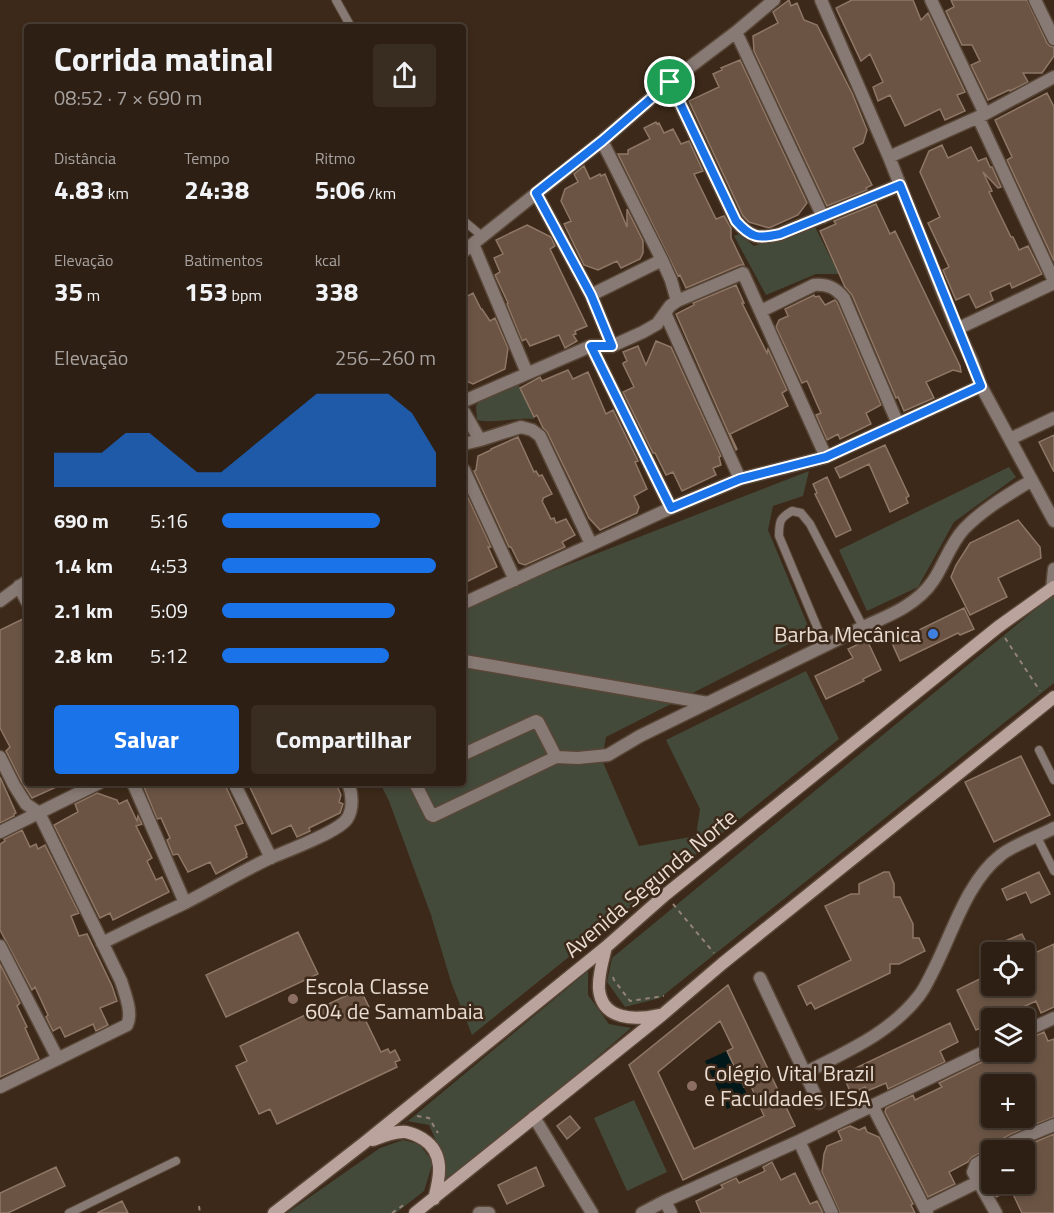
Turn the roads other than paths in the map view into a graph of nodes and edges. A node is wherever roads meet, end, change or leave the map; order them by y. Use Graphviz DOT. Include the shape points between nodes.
graph roads {
  1 [pos="336,0"];
  2 [pos="774,0"];
  3 [pos="821,0"];
  4 [pos="931,0"];
  5 [pos="1035,0"];
  6 [pos="349,24"];
  7 [pos="736,32"];
  8 [pos="1054,39"];
  9 [pos="1054,78"];
  10 [pos="670,82"];
  11 [pos="982,115"];
  12 [pos="602,141"];
  13 [pos="889,157"];
  14 [pos="900,185"];
  15 [pos="536,193"];
  16 [pos="823,217"];
  17 [pos="466,226"];
  18 [pos="473,244"];
  19 [pos="662,260"];
  20 [pos="1054,282"];
  21 [pos="591,295"];
  22 [pos="676,301"];
  23 [pos="760,311"];
  24 [pos="665,313"];
  25 [pos="957,328"];
  26 [pos="591,346"];
  27 [pos="612,346"];
  28 [pos="527,373"];
  29 [pos="981,386"];
  30 [pos="466,399"];
  31 [pos="466,416"];
  32 [pos="1054,418"];
  33 [pos="898,424"];
  34 [pos="1010,439"];
  35 [pos="480,440"];
  36 [pos="466,444"];
  37 [pos="826,457"];
  38 [pos="466,474"];
  39 [pos="740,479"];
  40 [pos="1032,480"];
  41 [pos="671,508"];
  42 [pos="1054,521"];
  43 [pos="591,544"];
  44 [pos="1054,569"];
  45 [pos="515,580"];
  46 [pos="23,584"];
  47 [pos="1053,588"];
  48 [pos="0,601"];
  49 [pos="466,602"];
  50 [pos="863,627"];
  51 [pos="825,646"];
  52 [pos="466,662"];
  53 [pos="1054,697"];
  54 [pos="708,702"];
  55 [pos="1039,750"];
  56 [pos="466,753"];
  57 [pos="0,757"];
  58 [pos="556,757"];
  59 [pos="1054,780"];
  60 [pos="93,786"];
  61 [pos="134,786"];
  62 [pos="235,786"];
  63 [pos="349,786"];
  64 [pos="417,786"];
  65 [pos="39,813"];
  66 [pos="1054,828"];
  67 [pos="0,832"];
  68 [pos="1037,837"];
  69 [pos="271,858"];
  70 [pos="1054,871"];
  71 [pos="185,903"];
  72 [pos="102,943"];
  73 [pos="0,946"];
  74 [pos="606,947"];
  75 [pos="760,978"];
  76 [pos="662,1015"];
  77 [pos="1054,1018"];
  78 [pos="1035,1027"];
  79 [pos="981,1053"];
  80 [pos="58,1059"];
  81 [pos="805,1072"];
  82 [pos="0,1087"];
  83 [pos="819,1103"];
  84 [pos="872,1105"];
  85 [pos="534,1117"];
  86 [pos="1054,1125"];
  87 [pos="1017,1140"];
  88 [pos="799,1141"];
  89 [pos="364,1143"];
  90 [pos="176,1161"];
  91 [pos="981,1161"];
  92 [pos="978,1182"];
  93 [pos="434,1199"];
  94 [pos="665,1201"];
  95 [pos="926,1211"];
  96 [pos="69,1213"];
  97 [pos="274,1213"];
  98 [pos="415,1213"];
  99 [pos="479,1213"];
  100 [pos="489,1213"];
  101 [pos="592,1213"];
  102 [pos="642,1213"];
  103 [pos="671,1213"];
  104 [pos="832,1213"];
  105 [pos="996,1213"];
  1 -- 6 [label="lane"];
  2 -- 7 [label="street"];
  3 -- 13 [label="street"];
  4 -- 11 [label="street"];
  5 -- 8 [label="street"];
  7 -- 10 [label="street"];
  7 -- 16 [label="street"];
  9 -- 11 [label="street"];
  10 -- 12 [label="street"];
  10 -- 16 [label="street" via="736,221 746,232 766,238"];
  11 -- 13 [label="street"];
  11 -- 20 [label="street"];
  12 -- 15 [label="street"];
  12 -- 19 [label="street"];
  13 -- 14 [label="street"];
  14 -- 16 [label="street"];
  14 -- 25 [label="street"];
  15 -- 18 [label="street"];
  15 -- 21 [label="street"];
  17 -- 18 [label="lane"];
  18 -- 28 [label="street"];
  19 -- 21 [label="street"];
  19 -- 22 [label="street"];
  20 -- 25 [label="street"];
  21 -- 27 [label="street"];
  22 -- 23 [label="street" via="743,273"];
  22 -- 24 [label="street"];
  23 -- 33 [label="street" via="814,285 838,290"];
  23 -- 37 [label="street"];
  24 -- 27 [label="street" via="657,324"];
  24 -- 39 [label="street"];
  25 -- 29 [label="street"];
  26 -- 27 [label="street"];
  26 -- 28 [label="street"];
  26 -- 41 [label="street"];
  28 -- 30 [label="street"];
  29 -- 33 [label="street"];
  29 -- 34 [label="street"];
  31 -- 35 [label="street"];
  32 -- 34 [label="street"];
  33 -- 37 [label="street"];
  34 -- 40 [label="street"];
  35 -- 36 [label="street"];
  35 -- 43 [label="street" via="521,427 540,436"];
  37 -- 39 [label="street"];
  38 -- 45 [label="street"];
  39 -- 41 [label="street"];
  40 -- 42 [label="street"];
  40 -- 50 [label="street" via="978,514 956,539 923,593"];
  41 -- 43 [label="street"];
  43 -- 45 [label="street"];
  44 -- 47 [label="street"];
  45 -- 49 [label="street"];
  46 -- 48 [label="street"];
  47 -- 74 [label="main road, Avenida Segunda Norte" via="998,627"];
  50 -- 51 [label="street"];
  50 -- 51 [label="lane" via="810,524 801,513 792,511 779,523 779,536"];
  51 -- 54 [label="street"];
  52 -- 54 [label="street"];
  53 -- 76 [label="main road"];
  54 -- 58 [label="street" via="608,755"];
  55 -- 59 [label="lane"];
  56 -- 58 [label="street" via="536,721"];
  57 -- 65 [label="street" via="26,804"];
  58 -- 64 [label="street" via="433,816"];
  60 -- 65 [label="street"];
  61 -- 71 [label="street"];
  62 -- 69 [label="street"];
  63 -- 69 [label="street" via="352,795 347,819"];
  65 -- 67 [label="street"];
  65 -- 72 [label="street"];
  66 -- 68 [label="street"];
  68 -- 70 [label="lane"];
  68 -- 81 [label="street" via="1003,853 979,878 920,995 903,1015 858,1046"];
  69 -- 71 [label="street"];
  71 -- 72 [label="street"];
  72 -- 80 [label="street" via="121,981 130,1020"];
  73 -- 80 [label="street"];
  74 -- 76 [label="main road" via="599,979 603,1003 625,1018"];
  74 -- 89 [label="main road, Avenida Segunda Norte"];
  75 -- 81 [label="street"];
  76 -- 85 [label="main road"];
  77 -- 78 [label="street"];
  79 -- 84 [label="street"];
  80 -- 82 [label="street"];
  81 -- 83 [label="street"];
  84 -- 88 [label="street"];
  84 -- 95 [label="street"];
  85 -- 93 [label="main road"];
  85 -- 101 [label="street"];
  86 -- 87 [label="street"];
  88 -- 94 [label="street"];
  88 -- 104 [label="street"];
  89 -- 93 [label="main road" via="406,1132 429,1142 440,1165"];
  89 -- 97 [label="main road, Avenida Segunda Norte"];
  90 -- 96 [label="lane"];
  91 -- 92 [label="street" via="973,1172"];
  92 -- 95 [label="street"];
  92 -- 105 [label="street"];
  93 -- 98 [label="main road"];
  94 -- 102 [label="street"];
  94 -- 103 [label="street"];
  99 -- 100 [label="street"];
}
